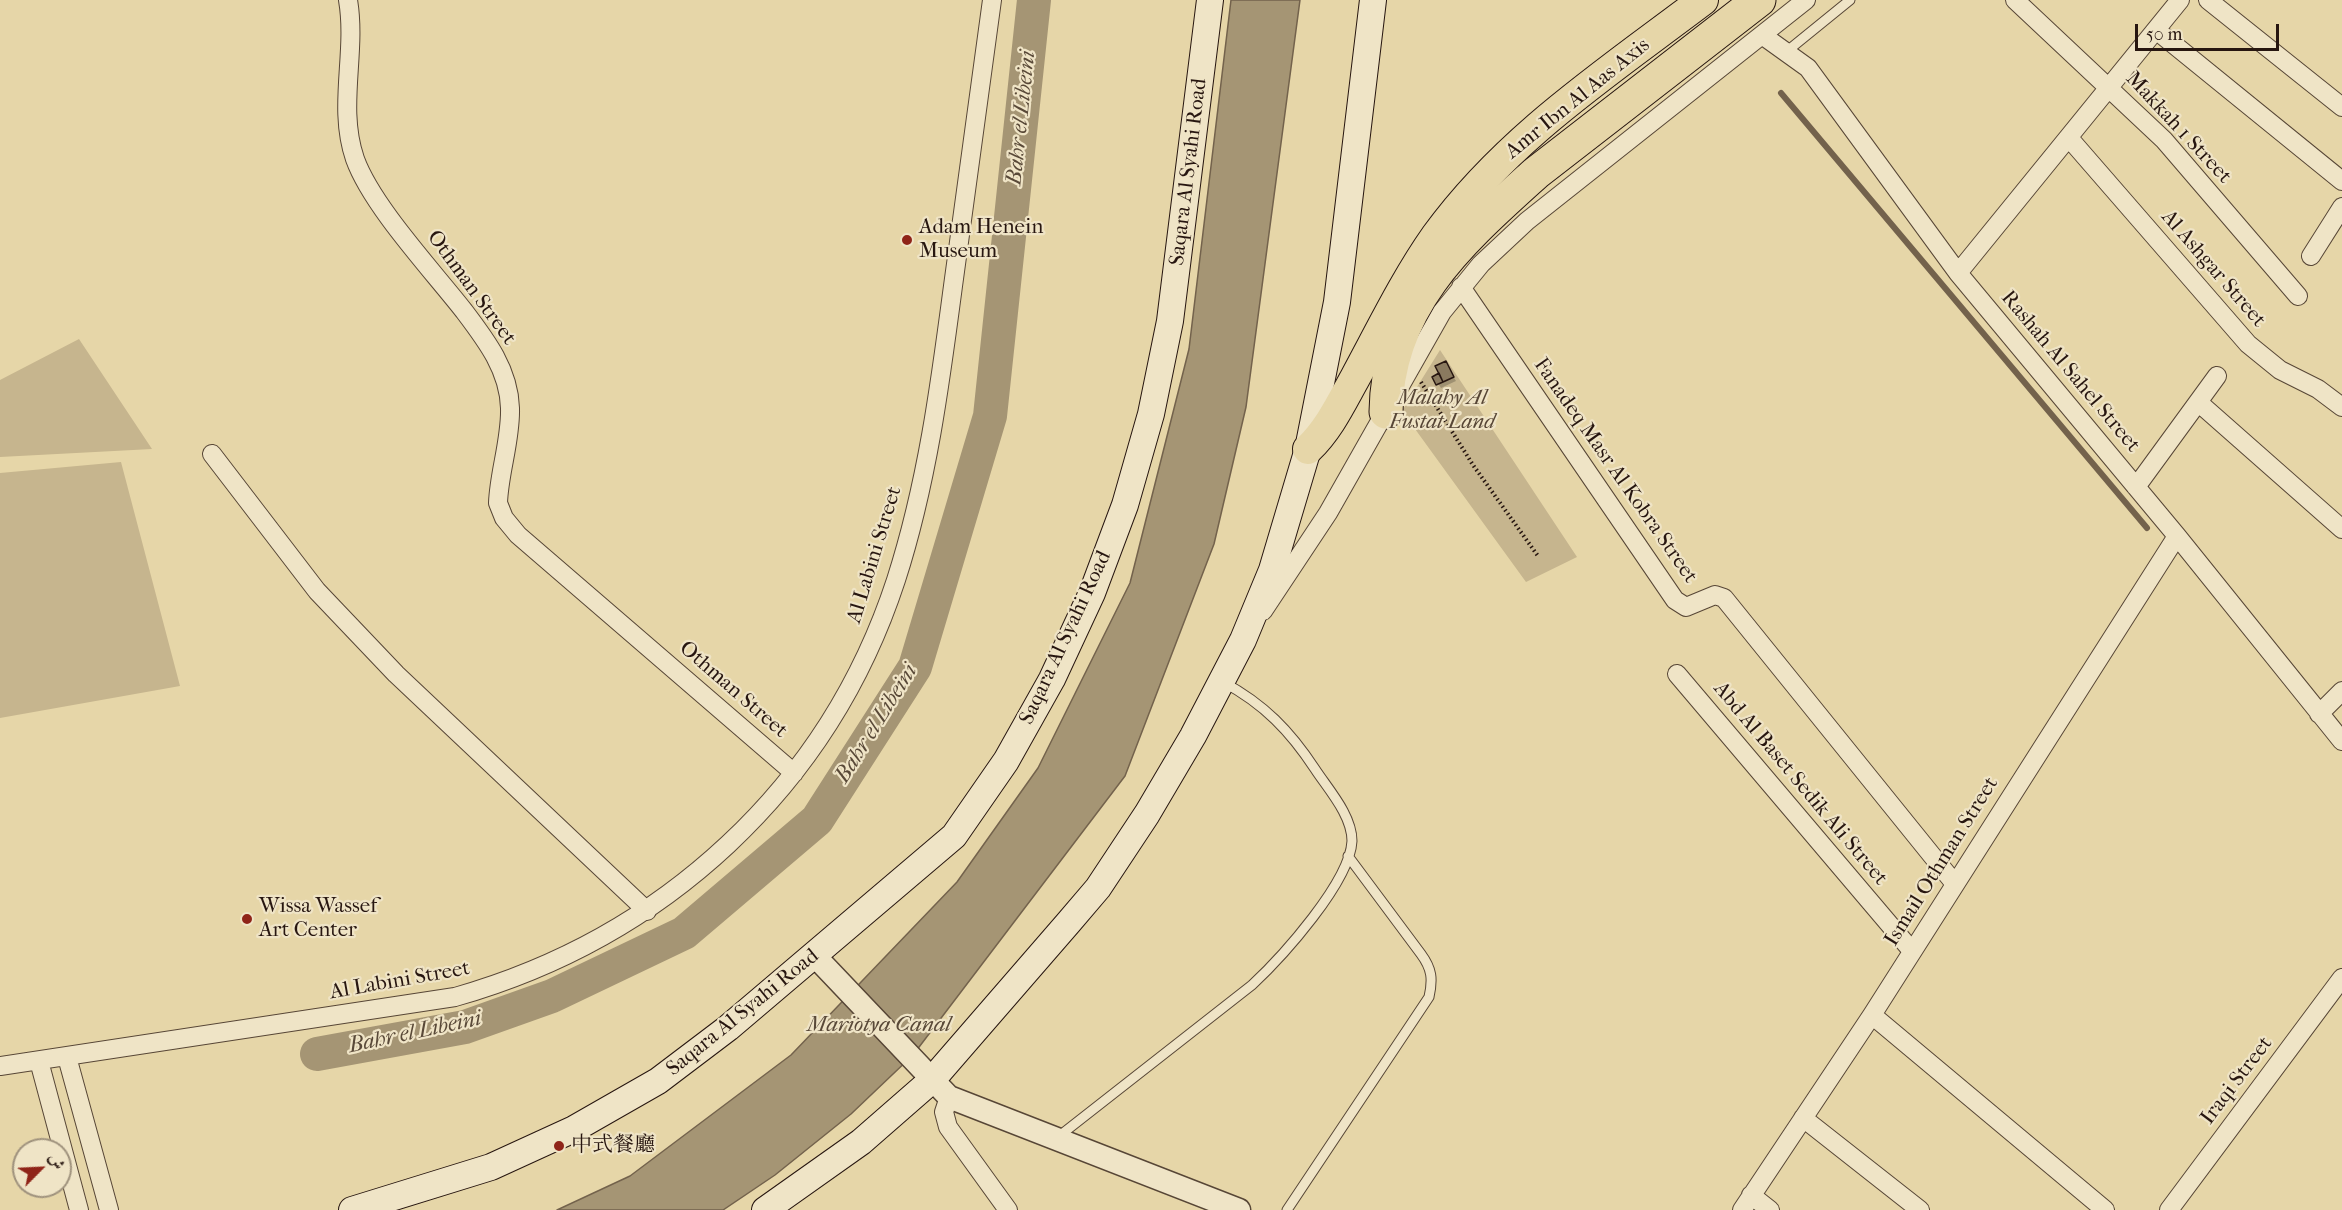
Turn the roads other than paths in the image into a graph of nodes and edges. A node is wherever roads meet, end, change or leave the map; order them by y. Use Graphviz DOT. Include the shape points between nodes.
graph roads {
  1 [pos="348,0"];
  2 [pos="992,0"];
  3 [pos="1210,0"];
  4 [pos="1373,0"];
  5 [pos="1704,0"];
  6 [pos="1759,0"];
  7 [pos="1806,0"];
  8 [pos="1850,0"];
  9 [pos="2015,0"];
  10 [pos="2180,0"];
  11 [pos="2208,0"];
  12 [pos="2156,30"];
  13 [pos="1762,35"];
  14 [pos="1786,52"];
  15 [pos="2110,88"];
  16 [pos="2342,107"];
  17 [pos="2070,138"];
  18 [pos="2342,181"];
  19 [pos="2342,207"];
  20 [pos="2311,256"];
  21 [pos="1958,273"];
  22 [pos="1461,287"];
  23 [pos="2298,296"];
  24 [pos="2217,376"];
  25 [pos="2198,402"];
  26 [pos="2342,407"];
  27 [pos="1386,412"];
  28 [pos="1308,449"];
  29 [pos="212,454"];
  30 [pos="2136,487"];
  31 [pos="2342,529"];
  32 [pos="2177,536"];
  33 [pos="1242,640"];
  34 [pos="1677,674"];
  35 [pos="1221,681"];
  36 [pos="2342,691"];
  37 [pos="2319,714"];
  38 [pos="2342,741"];
  39 [pos="794,772"];
  40 [pos="1348,856"];
  41 [pos="1955,884"];
  42 [pos="647,911"];
  43 [pos="1912,951"];
  44 [pos="821,962"];
  45 [pos="2342,978"];
  46 [pos="1872,1015"];
  47 [pos="67,1057"];
  48 [pos="39,1061"];
  49 [pos="0,1066"];
  50 [pos="940,1089"];
  51 [pos="1803,1119"];
  52 [pos="1056,1139"];
  53 [pos="1747,1203"];
  54 [pos="1225,1208"];
  55 [pos="770,1209"];
  56 [pos="80,1210"];
  57 [pos="109,1210"];
  58 [pos="352,1210"];
  59 [pos="1008,1210"];
  60 [pos="1287,1210"];
  61 [pos="1770,1210"];
  62 [pos="1920,1210"];
  63 [pos="2105,1210"];
  64 [pos="2169,1210"];
  1 -- 39 [label="street, Othman Street" via="352,20 347,121 356,159 378,200 485,339 505,379 510,408 498,503 504,518 518,535"];
  2 -- 39 [label="street, Al Labini Street" via="933,436 896,580 869,648 835,712"];
  3 -- 44 [label="main road, Saqara Al Syahi Road" via="1170,321 1151,414 1125,505 1092,593 1052,679 1006,761 954,836"];
  4 -- 28 [label="main road" via="1337,302"];
  5 -- 28 [label="main road, Amr Ibn Al Aas Axis" via="1535,129 1483,178 1415,267 1333,419"];
  6 -- 27 [label="highway" via="1536,173 1448,261 1421,293 1401,330 1389,370"];
  7 -- 13 [label="street"];
  8 -- 14 [label="lane"];
  9 -- 15 [label="street, Makkah 1 Street"];
  10 -- 12 [label="street"];
  11 -- 16 [label="street"];
  12 -- 15 [label="street"];
  12 -- 18 [label="street"];
  13 -- 14 [label="street, Rashah Al Sahel Street"];
  13 -- 22 [label="street" via="1527,221"];
  14 -- 21 [label="street, Rashah Al Sahel Street" via="1808,68"];
  15 -- 17 [label="street"];
  15 -- 23 [label="street, Makkah 1 Street" via="2164,140"];
  17 -- 21 [label="street"];
  17 -- 26 [label="street, Al Ashgar Street" via="2248,344 2280,370 2318,389"];
  19 -- 20 [label="street"];
  21 -- 30 [label="street, Rashah Al Sahel Street"];
  22 -- 27 [label="street" via="1442,312"];
  22 -- 41 [label="street, Fanadeq Masr Al Kobra Street" via="1675,600 1686,607 1715,595 1724,598"];
  24 -- 25 [label="street"];
  25 -- 30 [label="street"];
  25 -- 31 [label="street"];
  27 -- 33 [label="street" via="1306,550"];
  28 -- 33 [label="main road" via="1272,570"];
  29 -- 42 [label="street" via="317,591 396,674"];
  30 -- 32 [label="street, Rashah Al Sahel Street"];
  32 -- 37 [label="street, Rashah Al Sahel Street"];
  32 -- 41 [label="street, Ismail Othman Street"];
  33 -- 35 [label="main road"];
  34 -- 43 [label="street, Abd Al Baset Sedik Ali Street"];
  35 -- 40 [label="lane" via="1264,708 1297,742 1343,812 1352,841"];
  35 -- 50 [label="main road" via="1147,814 1098,888"];
  36 -- 37 [label="street"];
  37 -- 38 [label="street, Rashah Al Sahel Street"];
  39 -- 42 [label="street, Al Labini Street" via="750,824 701,870"];
  40 -- 52 [label="lane" via="1317,913 1276,963"];
  40 -- 60 [label="lane" via="1430,967 1432,982 1429,997"];
  41 -- 43 [label="street, Ismail Othman Street"];
  42 -- 47 [label="street, Al Labini Street" via="536,971 456,997"];
  43 -- 46 [label="street, Ismail Othman Street"];
  44 -- 50 [label="street"];
  44 -- 58 [label="main road, Saqara Al Syahi Road" via="658,1081 574,1129 491,1167"];
  45 -- 64 [label="street, Iraqi Street"];
  46 -- 51 [label="street, Ismail Othman Street"];
  46 -- 63 [label="street"];
  47 -- 48 [label="street, Al Labini Street"];
  47 -- 57 [label="street"];
  48 -- 49 [label="street, Al Labini Street"];
  48 -- 56 [label="street"];
  50 -- 52 [label="street"];
  50 -- 55 [label="main road"];
  50 -- 59 [label="street" via="948,1127"];
  51 -- 53 [label="street, Ismail Othman Street"];
  51 -- 62 [label="street"];
  52 -- 54 [label="street"];
  53 -- 61 [label="street"];
}
